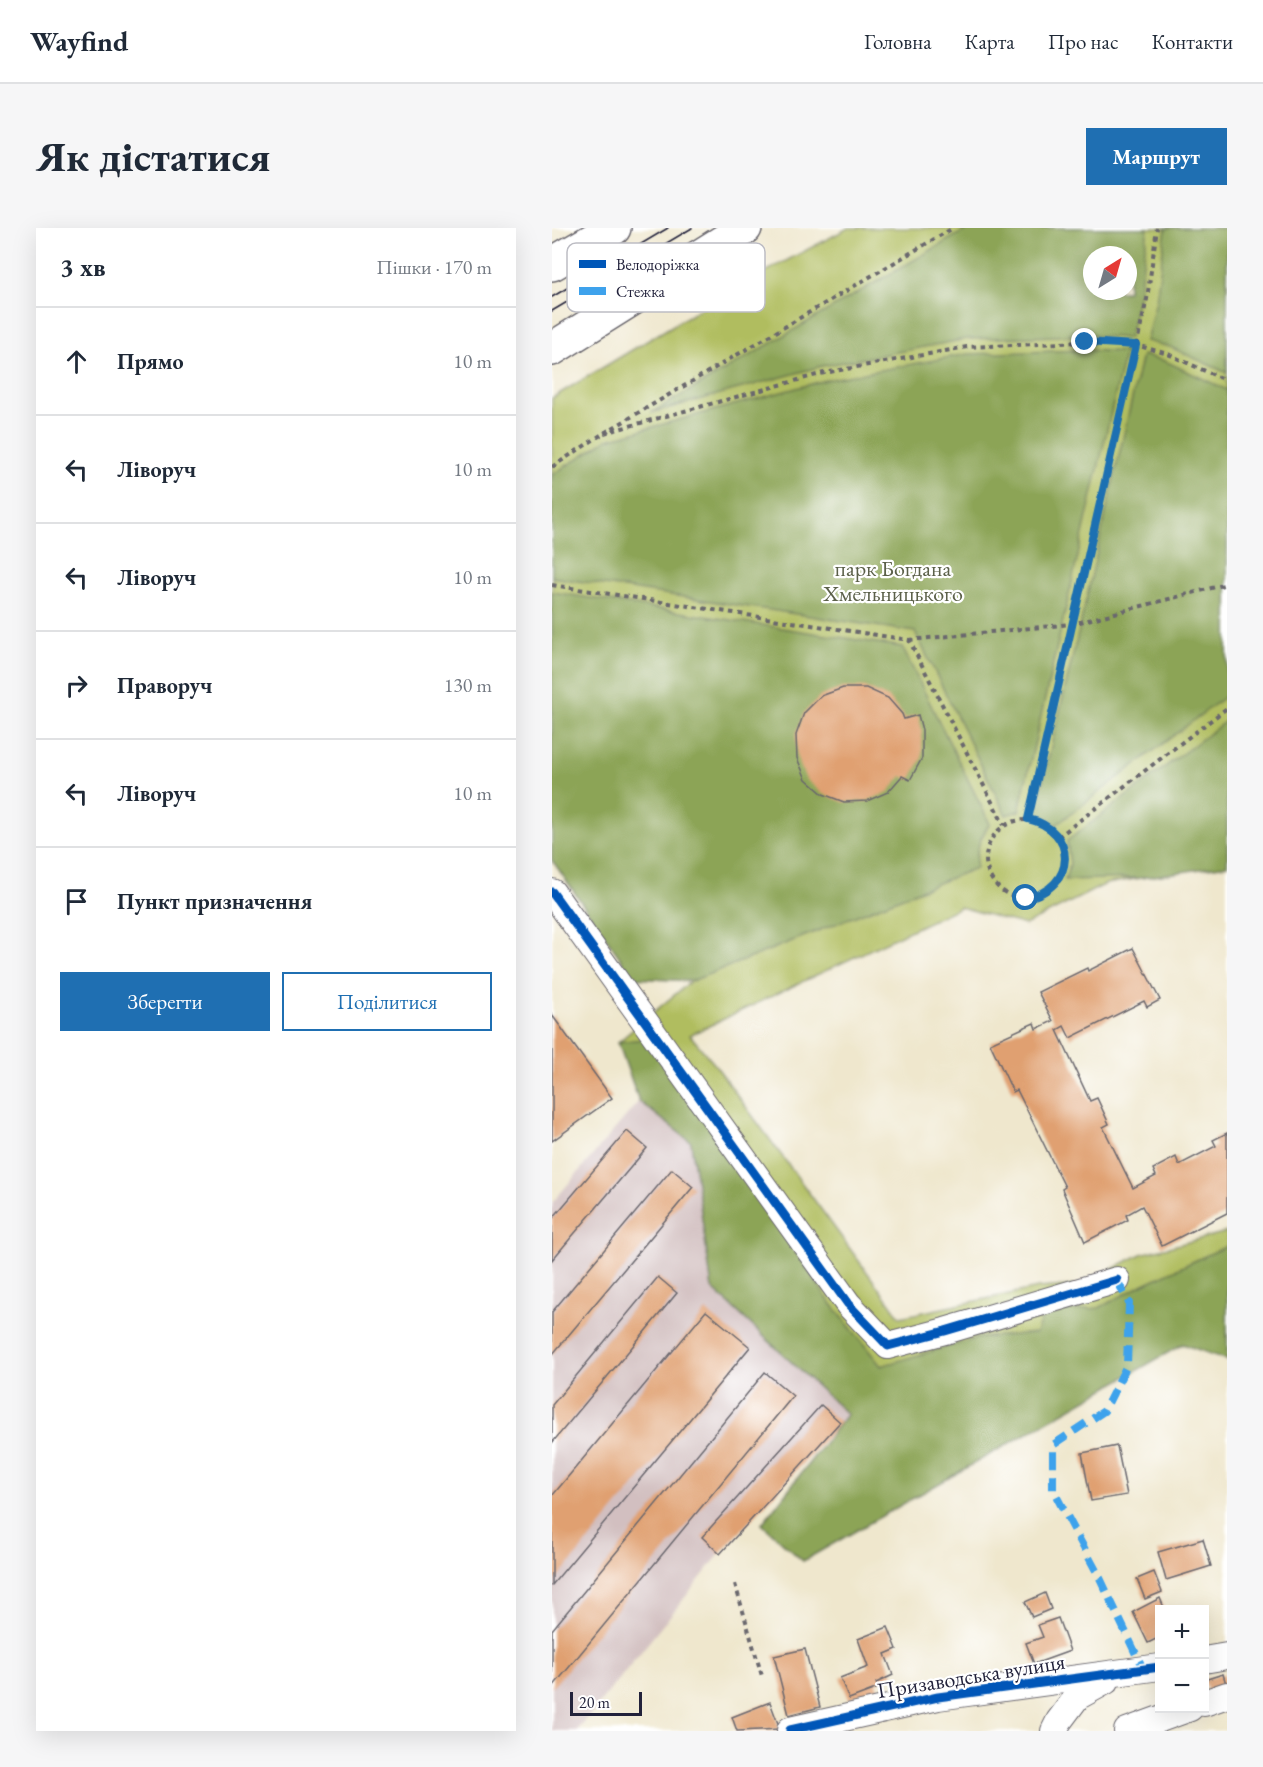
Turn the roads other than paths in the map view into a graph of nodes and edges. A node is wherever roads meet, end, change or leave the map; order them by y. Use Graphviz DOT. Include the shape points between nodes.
graph roads {
  1 [pos="614,228"];
  2 [pos="745,228"];
  3 [pos="588,243"];
  4 [pos="721,243"];
  5 [pos="567,255"];
  6 [pos="552,264"];
  7 [pos="611,312"];
  8 [pos="552,349"];
  9 [pos="552,892"];
  10 [pos="1117,1280"];
  11 [pos="1227,1656"];
  12 [pos="1209,1659"];
  13 [pos="1155,1668"];
  14 [pos="1119,1673"];
  15 [pos="1227,1695"];
  16 [pos="1209,1701"];
  17 [pos="1176,1713"];
  18 [pos="790,1730"];
  19 [pos="1054,1731"];
  20 [pos="1127,1731"];
  1 -- 3 [label="main road"];
  2 -- 4 [label="main road"];
  5 -- 6 [label="main road"];
  7 -- 8 [label="main road"];
  9 -- 10 [label="street" via="848,1304 888,1346"];
  11 -- 12 [label="street"];
  13 -- 14 [label="street, Призаводська вулиця"];
  14 -- 18 [label="street, Призаводська вулиця" via="938,1697"];
  14 -- 19 [label="street" via="1077,1697"];
  15 -- 16 [label="street"];
  17 -- 20 [label="street"];
}
